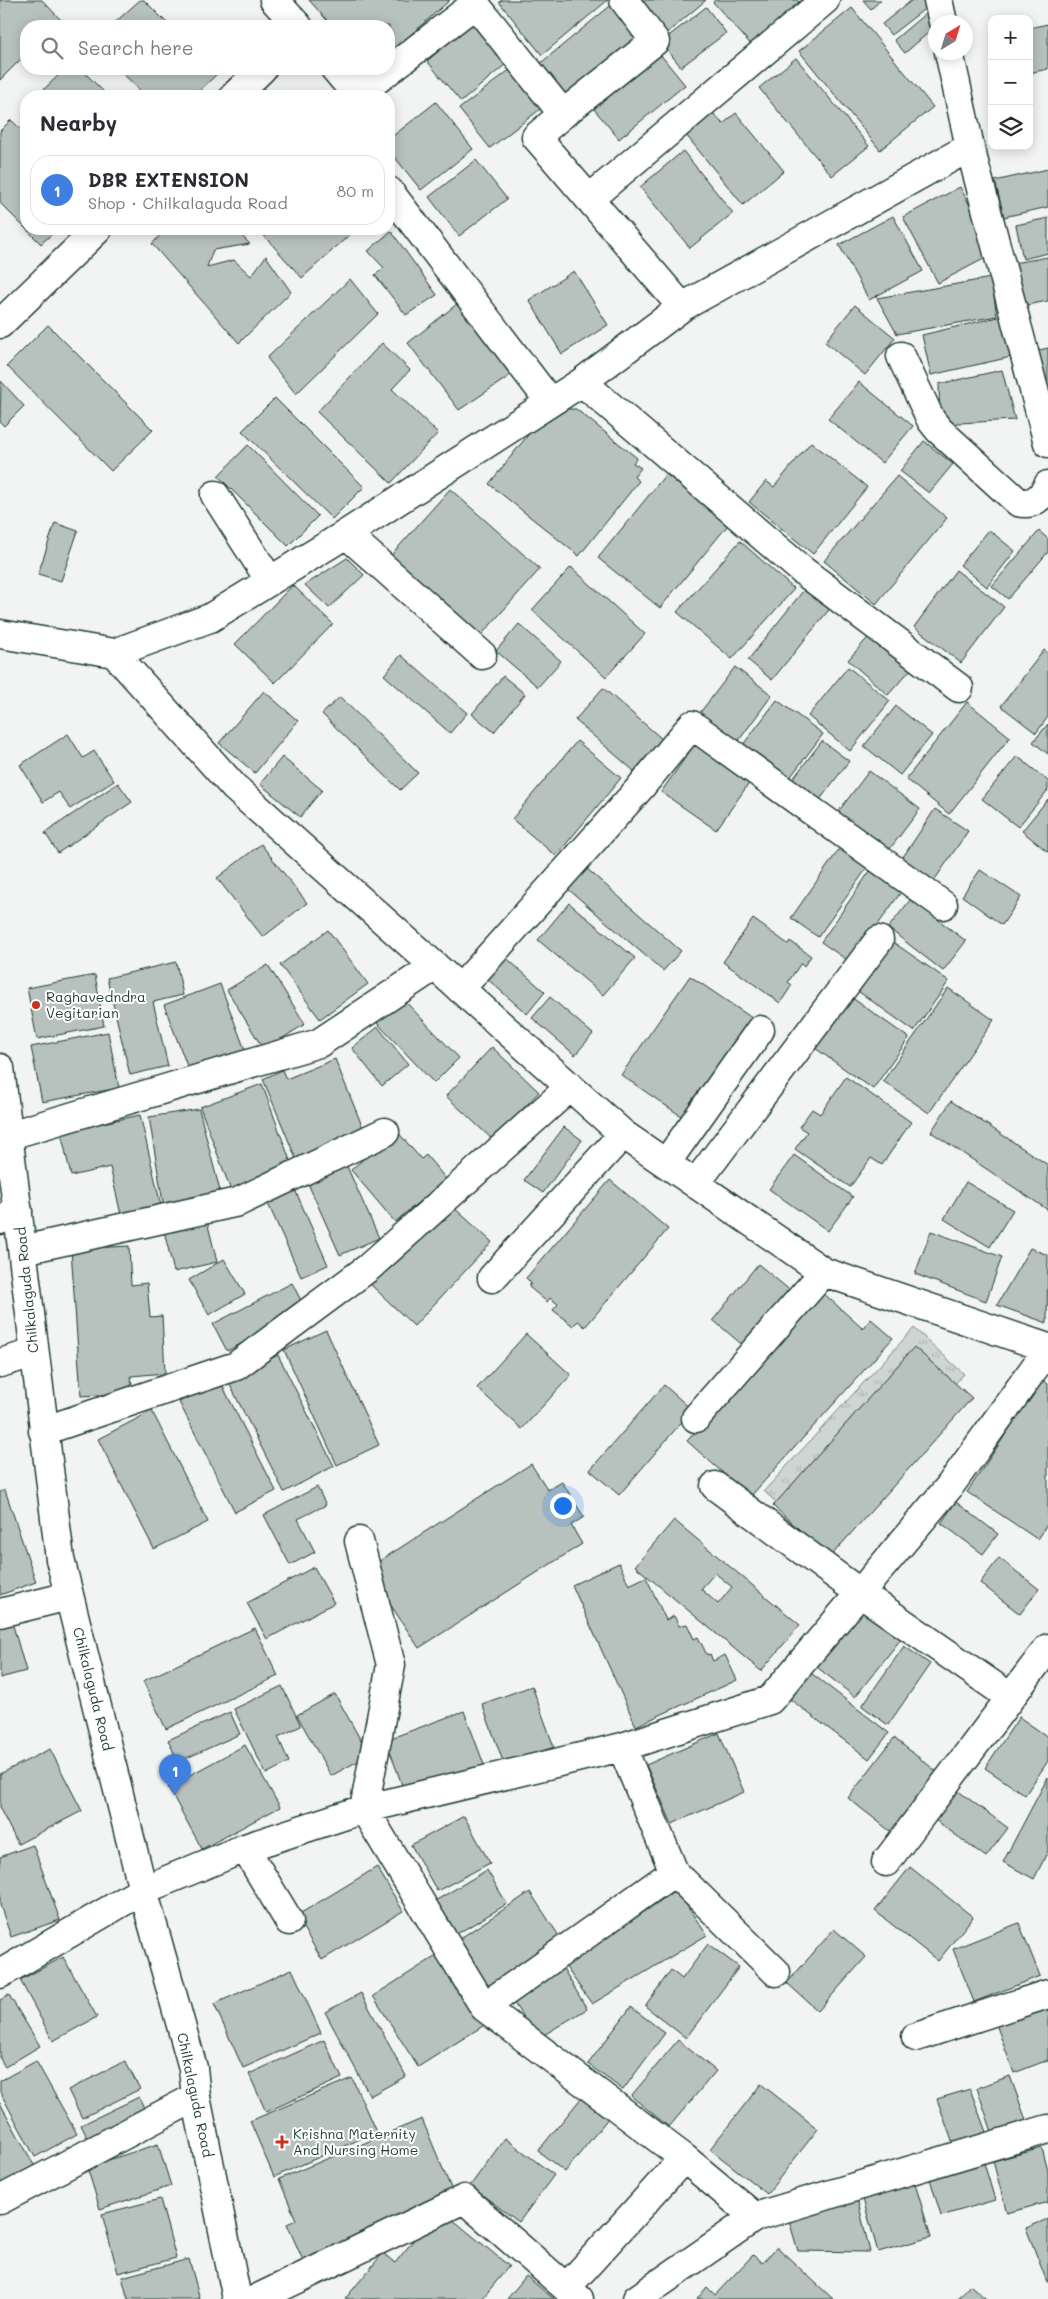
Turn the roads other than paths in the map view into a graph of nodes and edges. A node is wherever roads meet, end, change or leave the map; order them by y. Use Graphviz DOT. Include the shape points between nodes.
graph roads {
  1 [pos="274,0"];
  2 [pos="624,0"];
  3 [pos="825,0"];
  4 [pos="938,0"];
  5 [pos="478,2"];
  6 [pos="941,15"];
  7 [pos="292,20"];
  8 [pos="951,60"];
  9 [pos="395,66"];
  10 [pos="256,75"];
  11 [pos="340,75"];
  12 [pos="383,75"];
  13 [pos="240,90"];
  14 [pos="353,90"];
  15 [pos="364,90"];
  16 [pos="564,114"];
  17 [pos="970,147"];
  18 [pos="395,198"];
  19 [pos="589,199"];
  20 [pos="92,235"];
  21 [pos="682,307"];
  22 [pos="0,324"];
  23 [pos="901,356"];
  24 [pos="582,382"];
  25 [pos="550,402"];
  26 [pos="1048,443"];
  27 [pos="1048,485"];
  28 [pos="215,495"];
  29 [pos="346,534"];
  30 [pos="270,581"];
  31 [pos="0,634"];
  32 [pos="114,653"];
  33 [pos="482,655"];
  34 [pos="959,688"];
  35 [pos="943,905"];
  36 [pos="879,940"];
  37 [pos="434,966"];
  38 [pos="460,990"];
  39 [pos="760,1030"];
  40 [pos="0,1068"];
  41 [pos="569,1088"];
  42 [pos="385,1132"];
  43 [pos="624,1134"];
  44 [pos="10,1135"];
  45 [pos="666,1163"];
  46 [pos="696,1183"];
  47 [pos="9,1215"];
  48 [pos="23,1250"];
  49 [pos="824,1272"];
  50 [pos="492,1278"];
  51 [pos="1048,1348"];
  52 [pos="34,1353"];
  53 [pos="0,1363"];
  54 [pos="696,1418"];
  55 [pos="43,1431"];
  56 [pos="714,1486"];
  57 [pos="359,1541"];
  58 [pos="860,1592"];
  59 [pos="70,1596"];
  60 [pos="0,1613"];
  61 [pos="1048,1648"];
  62 [pos="1010,1697"];
  63 [pos="622,1747"];
  64 [pos="364,1809"];
  65 [pos="245,1848"];
  66 [pos="886,1862"];
  67 [pos="674,1872"];
  68 [pos="143,1890"];
  69 [pos="289,1921"];
  70 [pos="776,1972"];
  71 [pos="0,1974"];
  72 [pos="1048,1994"];
  73 [pos="484,2007"];
  74 [pos="916,2036"];
  75 [pos="196,2097"];
  76 [pos="1048,2129"];
  77 [pos="684,2158"];
  78 [pos="0,2200"];
  79 [pos="755,2217"];
  80 [pos="572,2293"];
  81 [pos="238,2299"];
  82 [pos="256,2299"];
  83 [pos="637,2299"];
  1 -- 7 [label="street"];
  2 -- 16 [label="street" via="655,41"];
  3 -- 19 [label="street"];
  4 -- 6 [label="street"];
  5 -- 9 [label="street"];
  5 -- 16 [label="street"];
  8 -- 17 [label="street"];
  10 -- 13 [label="street"];
  11 -- 14 [label="street"];
  12 -- 15 [label="street"];
  16 -- 19 [label="street" via="536,137"];
  17 -- 21 [label="street"];
  17 -- 26 [label="street"];
  18 -- 25 [label="street"];
  19 -- 21 [label="street"];
  20 -- 22 [label="street"];
  21 -- 24 [label="street"];
  23 -- 27 [label="street" via="931,420 939,430 1018,502 1033,502"];
  24 -- 25 [label="street"];
  24 -- 34 [label="street" via="803,571"];
  25 -- 29 [label="street"];
  28 -- 30 [label="street"];
  29 -- 30 [label="street"];
  29 -- 33 [label="street"];
  30 -- 32 [label="street" via="210,618"];
  31 -- 32 [label="street"];
  32 -- 37 [label="street" via="234,787"];
  35 -- 38 [label="street" via="692,725 640,789"];
  36 -- 46 [label="street"];
  37 -- 38 [label="street"];
  37 -- 44 [label="street" via="319,1042"];
  38 -- 41 [label="street"];
  39 -- 45 [label="street"];
  40 -- 44 [label="street, Chilkalaguda Road"];
  41 -- 43 [label="street"];
  41 -- 55 [label="street" via="368,1268 236,1366"];
  42 -- 48 [label="street" via="238,1202"];
  43 -- 45 [label="street"];
  43 -- 50 [label="street"];
  44 -- 47 [label="street, Chilkalaguda Road"];
  45 -- 46 [label="street"];
  46 -- 49 [label="street"];
  47 -- 48 [label="street, Chilkalaguda Road"];
  48 -- 52 [label="street, Chilkalaguda Road"];
  49 -- 51 [label="street"];
  49 -- 54 [label="street"];
  51 -- 58 [label="street" via="949,1487"];
  52 -- 53 [label="street"];
  52 -- 55 [label="street, Chilkalaguda Road"];
  55 -- 59 [label="street, Chilkalaguda Road" via="60,1559"];
  56 -- 58 [label="street"];
  57 -- 64 [label="street" via="391,1665"];
  58 -- 62 [label="street"];
  58 -- 63 [label="street" via="770,1700"];
  59 -- 60 [label="street"];
  59 -- 68 [label="street, Chilkalaguda Road"];
  61 -- 62 [label="street"];
  62 -- 66 [label="street"];
  63 -- 64 [label="street"];
  63 -- 67 [label="street"];
  64 -- 65 [label="street"];
  64 -- 73 [label="street"];
  65 -- 68 [label="street"];
  65 -- 69 [label="street"];
  67 -- 70 [label="street"];
  67 -- 73 [label="street"];
  68 -- 71 [label="street"];
  68 -- 75 [label="street, Chilkalaguda Road" via="193,2068"];
  72 -- 74 [label="street"];
  73 -- 77 [label="street"];
  75 -- 78 [label="street"];
  75 -- 81 [label="street, Chilkalaguda Road"];
  76 -- 79 [label="street"];
  77 -- 79 [label="street"];
  77 -- 80 [label="street"];
  79 -- 83 [label="street"];
  80 -- 82 [label="street" via="464,2199"];
}
